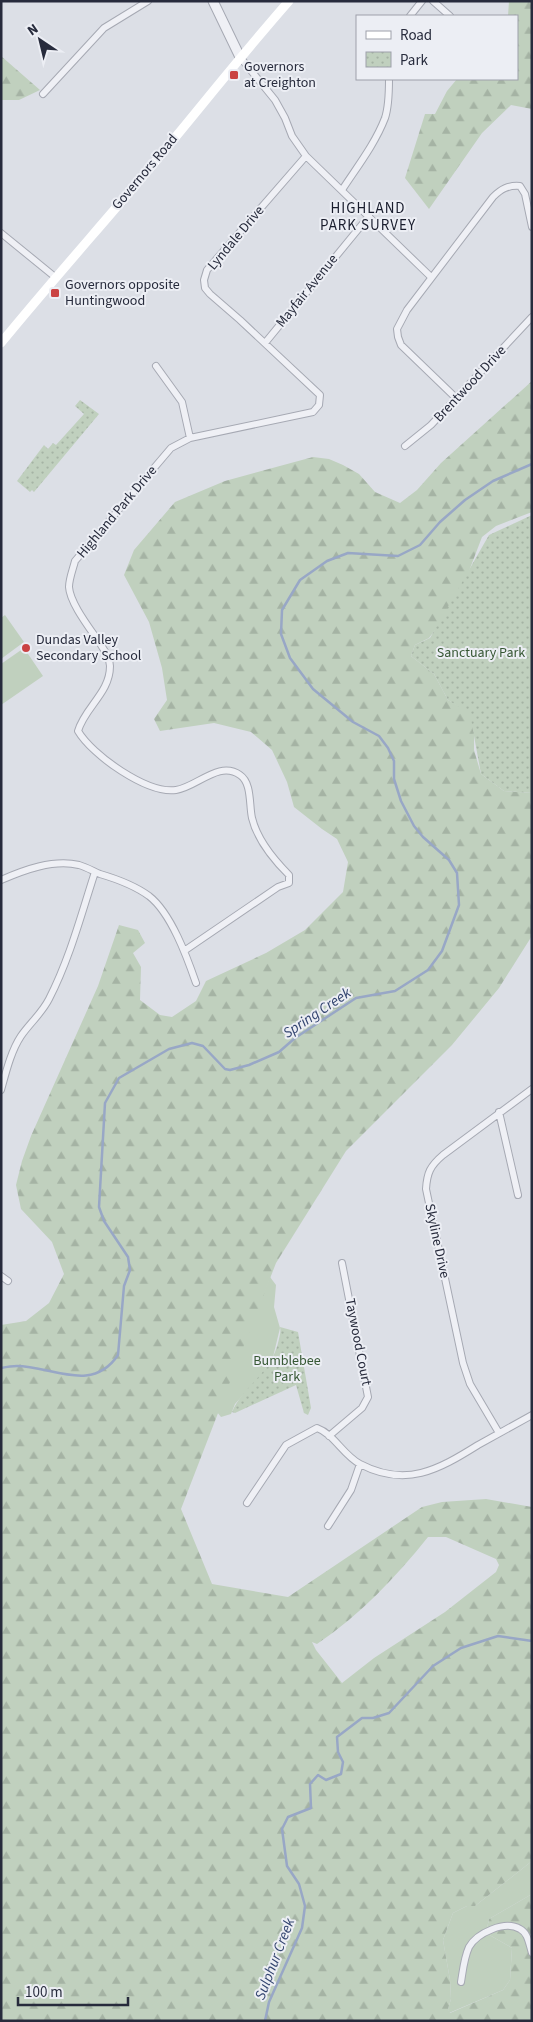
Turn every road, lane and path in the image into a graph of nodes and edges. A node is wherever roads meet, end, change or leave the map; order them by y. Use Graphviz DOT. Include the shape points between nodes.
graph roads {
  1 [pos="148,1"];
  2 [pos="213,1"];
  3 [pos="289,1"];
  4 [pos="422,1"];
  5 [pos="433,1"];
  6 [pos="411,15"];
  7 [pos="449,15"];
  8 [pos="240,57"];
  9 [pos="389,80"];
  10 [pos="43,94"];
  11 [pos="306,156"];
  12 [pos="342,190"];
  13 [pos="369,216"];
  14 [pos="532,227"];
  15 [pos="1,234"];
  16 [pos="55,277"];
  17 [pos="431,277"];
  18 [pos="532,317"];
  19 [pos="1,343"];
  20 [pos="265,343"];
  21 [pos="156,366"];
  22 [pos="457,399"];
  23 [pos="319,405"];
  24 [pos="190,438"];
  25 [pos="405,446"];
  26 [pos="96,872"];
  27 [pos="1,880"];
  28 [pos="184,951"];
  29 [pos="196,983"];
  30 [pos="532,1089"];
  31 [pos="1,1090"];
  32 [pos="500,1112"];
  33 [pos="518,1195"];
  34 [pos="342,1263"];
  35 [pos="1,1276"];
  36 [pos="8,1281"];
  37 [pos="532,1414"];
  38 [pos="327,1433"];
  39 [pos="499,1433"];
  40 [pos="360,1464"];
  41 [pos="247,1503"];
  42 [pos="328,1526"];
  43 [pos="532,1953"];
  44 [pos="461,1982"];
  1 -- 10 [label="street" via="104,28"];
  2 -- 8 [label="street"];
  3 -- 8 [label="main road, Governors Road"];
  4 -- 6 [label="street"];
  5 -- 7 [label="street"];
  8 -- 11 [label="street" via="275,100 292,136"];
  8 -- 16 [label="main road, Governors Road" via="139,181"];
  9 -- 12 [label="street" via="385,118"];
  11 -- 12 [label="street"];
  11 -- 20 [label="street, Lyndale Drive" via="207,270 204,280 210,294"];
  12 -- 13 [label="street"];
  13 -- 17 [label="street"];
  13 -- 20 [label="street, Mayfair Avenue"];
  14 -- 17 [label="street" via="525,194 520,186 501,189"];
  15 -- 16 [label="street"];
  16 -- 19 [label="main road, Governors Road"];
  17 -- 22 [label="street" via="407,310 397,329 398,337 401,345"];
  18 -- 22 [label="street, Brentwood Drive"];
  20 -- 23 [label="street, Lyndale Drive" via="320,395"];
  21 -- 24 [label="street" via="182,402"];
  22 -- 25 [label="street, Brentwood Drive"];
  23 -- 24 [label="street, Highland Park Drive" via="313,412"];
  24 -- 28 [label="street, Highland Park Drive" via="171,448 75,561 69,588 110,665 108,684 81,722 78,731 84,742 129,775 157,789 178,790 214,773 229,770 242,776 258,834 289,875 289,883"];
  26 -- 27 [label="street" via="79,865 54,864 32,868"];
  26 -- 28 [label="street" via="124,882 150,897 170,923"];
  26 -- 31 [label="street" via="68,958 49,1000 21,1036"];
  28 -- 29 [label="street"];
  30 -- 32 [label="street, Skyline Drive"];
  32 -- 33 [label="street"];
  32 -- 39 [label="street, Skyline Drive" via="431,1165 426,1176 426,1189 463,1363 470,1384"];
  34 -- 38 [label="street, Taywood Court" via="368,1397 362,1408"];
  35 -- 36 [label="street"];
  37 -- 39 [label="street"];
  38 -- 40 [label="street" via="342,1451"];
  38 -- 41 [label="street" via="316,1428 286,1445"];
  39 -- 40 [label="street" via="446,1465 424,1473 402,1477"];
  40 -- 42 [label="street" via="350,1490"];
  43 -- 44 [label="street" via="526,1933 513,1926 496,1928 470,1946"];
}
